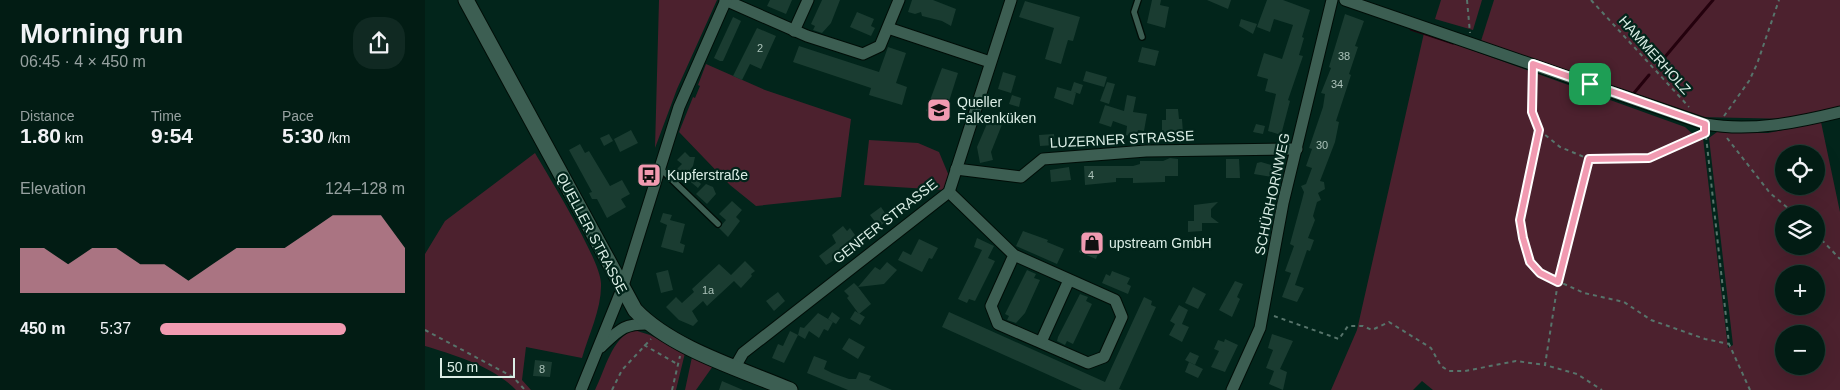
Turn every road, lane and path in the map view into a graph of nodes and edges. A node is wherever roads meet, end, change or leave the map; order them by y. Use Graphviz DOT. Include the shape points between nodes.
graph roads {
  1 [pos="466,0"];
  2 [pos="725,0"];
  3 [pos="808,0"];
  4 [pos="899,0"];
  5 [pos="1011,0"];
  6 [pos="1138,0"];
  7 [pos="1332,0"];
  8 [pos="1345,0"];
  9 [pos="1467,0"];
  10 [pos="1591,0"];
  11 [pos="1779,0"];
  12 [pos="888,28"];
  13 [pos="794,31"];
  14 [pos="1143,38"];
  15 [pos="1472,43"];
  16 [pos="990,62"];
  17 [pos="1533,64"];
  18 [pos="1840,112"];
  19 [pos="1705,124"];
  20 [pos="1717,126"];
  21 [pos="1539,130"];
  22 [pos="1297,149"];
  23 [pos="1589,159"];
  24 [pos="957,169"];
  25 [pos="657,170"];
  26 [pos="949,192"];
  27 [pos="1785,205"];
  28 [pos="717,224"];
  29 [pos="1825,244"];
  30 [pos="1013,255"];
  31 [pos="1840,260"];
  32 [pos="1069,280"];
  33 [pos="1558,282"];
  34 [pos="622,289"];
  35 [pos="1263,313"];
  36 [pos="655,328"];
  37 [pos="425,330"];
  38 [pos="1041,342"];
  39 [pos="684,344"];
  40 [pos="1729,344"];
  41 [pos="644,345"];
  42 [pos="598,350"];
  43 [pos="677,364"];
  44 [pos="1545,365"];
  45 [pos="735,367"];
  46 [pos="525,390"];
  47 [pos="581,390"];
  48 [pos="612,390"];
  49 [pos="671,390"];
  50 [pos="790,390"];
  51 [pos="1232,390"];
  52 [pos="1602,390"];
  53 [pos="1751,390"];
  1 -- 34 [label="street, QUELLER STRASSE"];
  2 -- 13 [label="street"];
  2 -- 25 [label="street" via="688,85"];
  3 -- 13 [label="street"];
  4 -- 12 [label="street"];
  5 -- 16 [label="street, GENFER STRASSE"];
  6 -- 14 [label="lane" via="1135,12"];
  7 -- 22 [label="street, SCHÜRHORNWEG"];
  8 -- 15 [label="street"];
  9 -- 15 [label="path"];
  10 -- 19 [label="path, HAMMERHOLZ"];
  11 -- 20 [label="path" via="1749,81"];
  12 -- 13 [label="street" via="880,46 863,54"];
  12 -- 16 [label="street"];
  15 -- 17 [label="street"];
  16 -- 24 [label="street, GENFER STRASSE"];
  17 -- 19 [label="street"];
  17 -- 21 [label="path" via="1532,112"];
  18 -- 20 [label="street" via="1787,125"];
  19 -- 20 [label="street"];
  20 -- 27 [label="path" via="1770,192"];
  21 -- 23 [label="path" via="1560,147"];
  21 -- 33 [label="path" via="1520,220 1530,262 1540,273"];
  22 -- 24 [label="street, LUZERNER STRASSE" via="1146,151 1043,159 1021,177"];
  22 -- 35 [label="street, SCHÜRHORNWEG" via="1283,203"];
  23 -- 33 [label="path"];
  23 -- 40 [label="path" via="1649,158 1705,133"];
  24 -- 26 [label="street, GENFER STRASSE"];
  25 -- 28 [label="lane" via="664,172"];
  25 -- 34 [label="street"];
  26 -- 30 [label="street"];
  26 -- 45 [label="street, GENFER STRASSE" via="743,353"];
  29 -- 31 [label="path"];
  30 -- 32 [label="street"];
  30 -- 38 [label="street" via="991,306 998,324"];
  32 -- 38 [label="street"];
  32 -- 38 [label="street" via="1115,300 1122,317 1104,358 1088,363"];
  33 -- 40 [label="path" via="1584,293 1624,302 1651,320"];
  33 -- 44 [label="path"];
  34 -- 36 [label="street, QUELLER STRASSE" via="635,310"];
  34 -- 42 [label="street"];
  35 -- 44 [label="path" via="1339,339 1348,326 1372,330 1389,322 1431,348 1441,366 1449,371 1516,361"];
  35 -- 51 [label="street, SCHÜRHORNWEG" via="1255,344"];
  36 -- 39 [label="street, QUELLER STRASSE"];
  36 -- 41 [label="path"];
  36 -- 42 [label="street" via="629,325 618,330"];
  37 -- 46 [label="path" via="513,377"];
  39 -- 43 [label="path"];
  39 -- 45 [label="street, QUELLER STRASSE"];
  40 -- 53 [label="path"];
  41 -- 43 [label="path"];
  41 -- 48 [label="path" via="622,370"];
  42 -- 47 [label="street"];
  43 -- 49 [label="path"];
  44 -- 52 [label="path" via="1577,374"];
  45 -- 50 [label="street, QUELLER STRASSE"];
}
